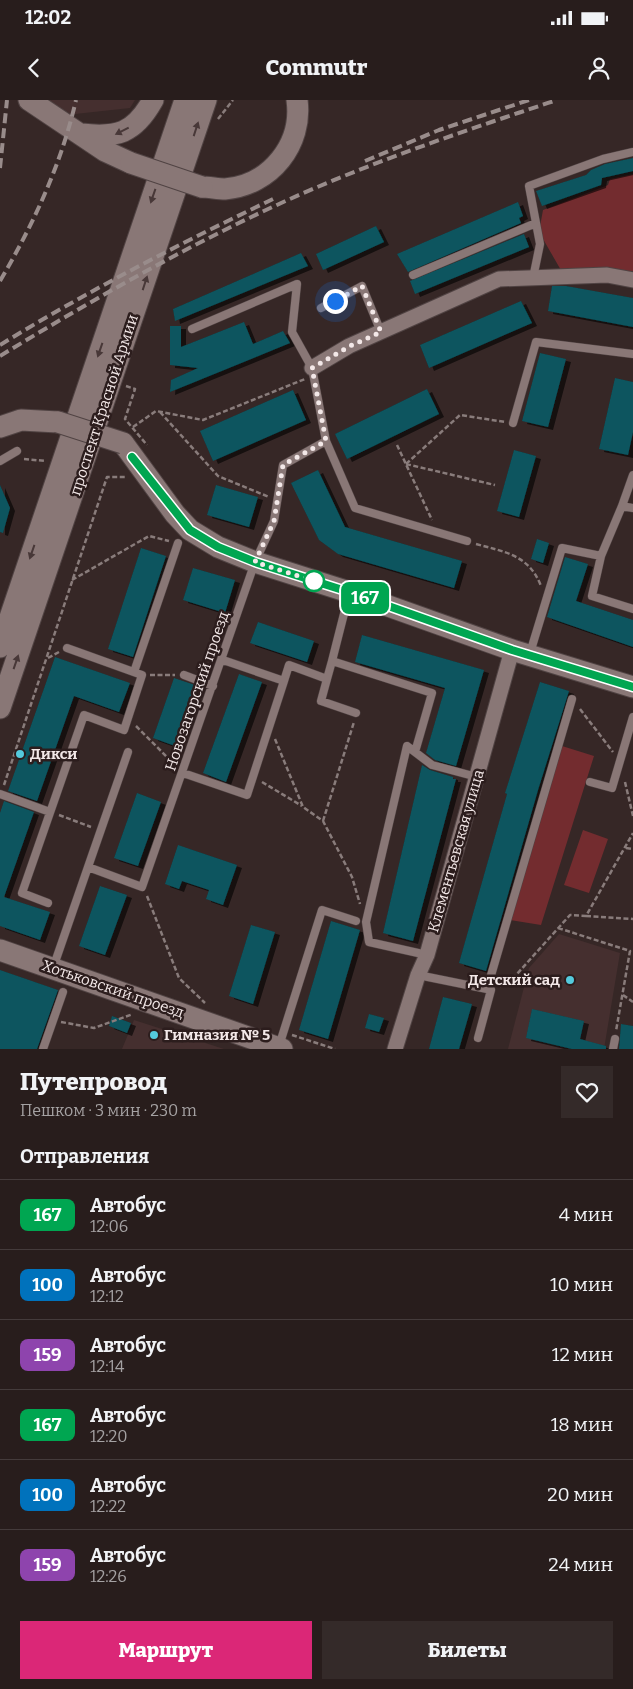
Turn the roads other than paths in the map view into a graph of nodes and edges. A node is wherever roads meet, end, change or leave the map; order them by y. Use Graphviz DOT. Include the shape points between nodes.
graph roads {
  1 [pos="29,100"];
  2 [pos="153,100"];
  3 [pos="185,100"];
  4 [pos="206,100"];
  5 [pos="297,100"];
  6 [pos="79,134"];
  7 [pos="633,152"];
  8 [pos="536,223"];
  9 [pos="413,275"];
  10 [pos="533,278"];
  11 [pos="633,280"];
  12 [pos="321,308"];
  13 [pos="192,329"];
  14 [pos="381,332"];
  15 [pos="633,354"];
  16 [pos="312,372"];
  17 [pos="513,423"];
  18 [pos="0,427"];
  19 [pos="326,441"];
  20 [pos="17,452"];
  21 [pos="0,462"];
  22 [pos="633,475"];
  23 [pos="622,506"];
  24 [pos="633,508"];
  25 [pos="467,541"];
  26 [pos="178,543"];
  27 [pos="601,556"];
  28 [pos="255,562"];
  29 [pos="349,592"];
  30 [pos="633,609"];
  31 [pos="0,647"];
  32 [pos="67,648"];
  33 [pos="521,653"];
  34 [pos="223,660"];
  35 [pos="332,661"];
  36 [pos="134,672"];
  37 [pos="184,675"];
  38 [pos="327,679"];
  39 [pos="284,682"];
  40 [pos="214,686"];
  41 [pos="633,687"];
  42 [pos="572,699"];
  43 [pos="0,708"];
  44 [pos="356,713"];
  45 [pos="633,717"];
  46 [pos="128,752"];
  47 [pos="415,752"];
  48 [pos="183,773"];
  49 [pos="477,777"];
  50 [pos="590,782"];
  51 [pos="0,794"];
  52 [pos="50,812"];
  53 [pos="88,867"];
  54 [pos="48,903"];
  55 [pos="356,921"];
  56 [pos="0,950"];
  57 [pos="427,955"];
  58 [pos="53,968"];
  59 [pos="418,975"];
  60 [pos="487,989"];
  61 [pos="63,992"];
  62 [pos="478,1038"];
  63 [pos="615,1040"];
  64 [pos="280,1048"];
  65 [pos="43,1049"];
  66 [pos="395,1049"];
  67 [pos="613,1049"];
  1 -- 6 [label="main road"];
  2 -- 6 [label="main road, one-way" via="137,122 124,132 107,137"];
  3 -- 31 [label="main road, проспект Красной Армии, one-way"];
  43 -- 4 [label="main road, проспект Красной Армии, one-way"];
  5 -- 6 [label="main road, bridge" via="295,136 286,155 270,171 226,189 202,187 131,163"];
  7 -- 8 [label="lane" via="603,159 529,186"];
  8 -- 9 [label="lane"];
  8 -- 10 [label="lane" via="540,244"];
  10 -- 11 [label="street" via="607,275"];
  10 -- 14 [label="street" via="499,279"];
  12 -- 14 [label="lane" via="362,286"];
  13 -- 16 [label="lane" via="297,284 292,332"];
  14 -- 16 [label="street" via="350,346"];
  15 -- 17 [label="lane" via="536,342"];
  16 -- 19 [label="lane"];
  18 -- 28 [label="main road, bridge" via="21,420 58,422 135,445 190,530 218,547"];
  19 -- 25 [label="lane" via="355,508"];
  19 -- 28 [label="lane, Новозагорский проезд" via="283,465 274,521"];
  20 -- 21 [label="lane"];
  22 -- 23 [label="lane"];
  23 -- 24 [label="lane"];
  23 -- 27 [label="lane"];
  26 -- 36 [label="lane"];
  27 -- 30 [label="lane" via="592,596"];
  27 -- 33 [label="lane" via="562,548 546,601"];
  28 -- 29 [label="main road"];
  28 -- 34 [label="lane, Новозагорский проезд"];
  29 -- 33 [label="main road"];
  29 -- 35 [label="lane"];
  32 -- 36 [label="lane"];
  33 -- 41 [label="main road"];
  33 -- 49 [label="street, Клементьевская улица"];
  34 -- 39 [label="lane"];
  34 -- 40 [label="lane, Новозагорский проезд"];
  35 -- 38 [label="lane"];
  35 -- 47 [label="lane" via="432,693"];
  36 -- 52 [label="lane" via="142,675 124,730 84,715"];
  37 -- 40 [label="lane"];
  38 -- 39 [label="lane" via="289,665"];
  38 -- 44 [label="lane" via="321,701"];
  39 -- 48 [label="lane" via="247,796"];
  40 -- 48 [label="lane, Новозагорский проезд"];
  42 -- 60 [label="lane"];
  45 -- 50 [label="lane" via="612,788"];
  46 -- 53 [label="lane"];
  47 -- 49 [label="lane" via="432,765"];
  47 -- 57 [label="lane" via="407,746 366,922 369,942"];
  48 -- 53 [label="lane, Новозагорский проезд" via="142,887"];
  49 -- 57 [label="street, Клементьевская улица"];
  51 -- 52 [label="lane"];
  52 -- 54 [label="lane" via="22,893"];
  53 -- 58 [label="lane"];
  55 -- 64 [label="lane" via="322,910"];
  56 -- 58 [label="main road, Хотьковский проезд"];
  57 -- 59 [label="street, Клементьевская улица"];
  58 -- 64 [label="main road, Хотьковский проезд"];
  59 -- 60 [label="lane"];
  59 -- 66 [label="street, Клементьевская улица"];
  60 -- 62 [label="lane" via="491,990"];
  61 -- 65 [label="lane"];
  63 -- 67 [label="lane"];
}
